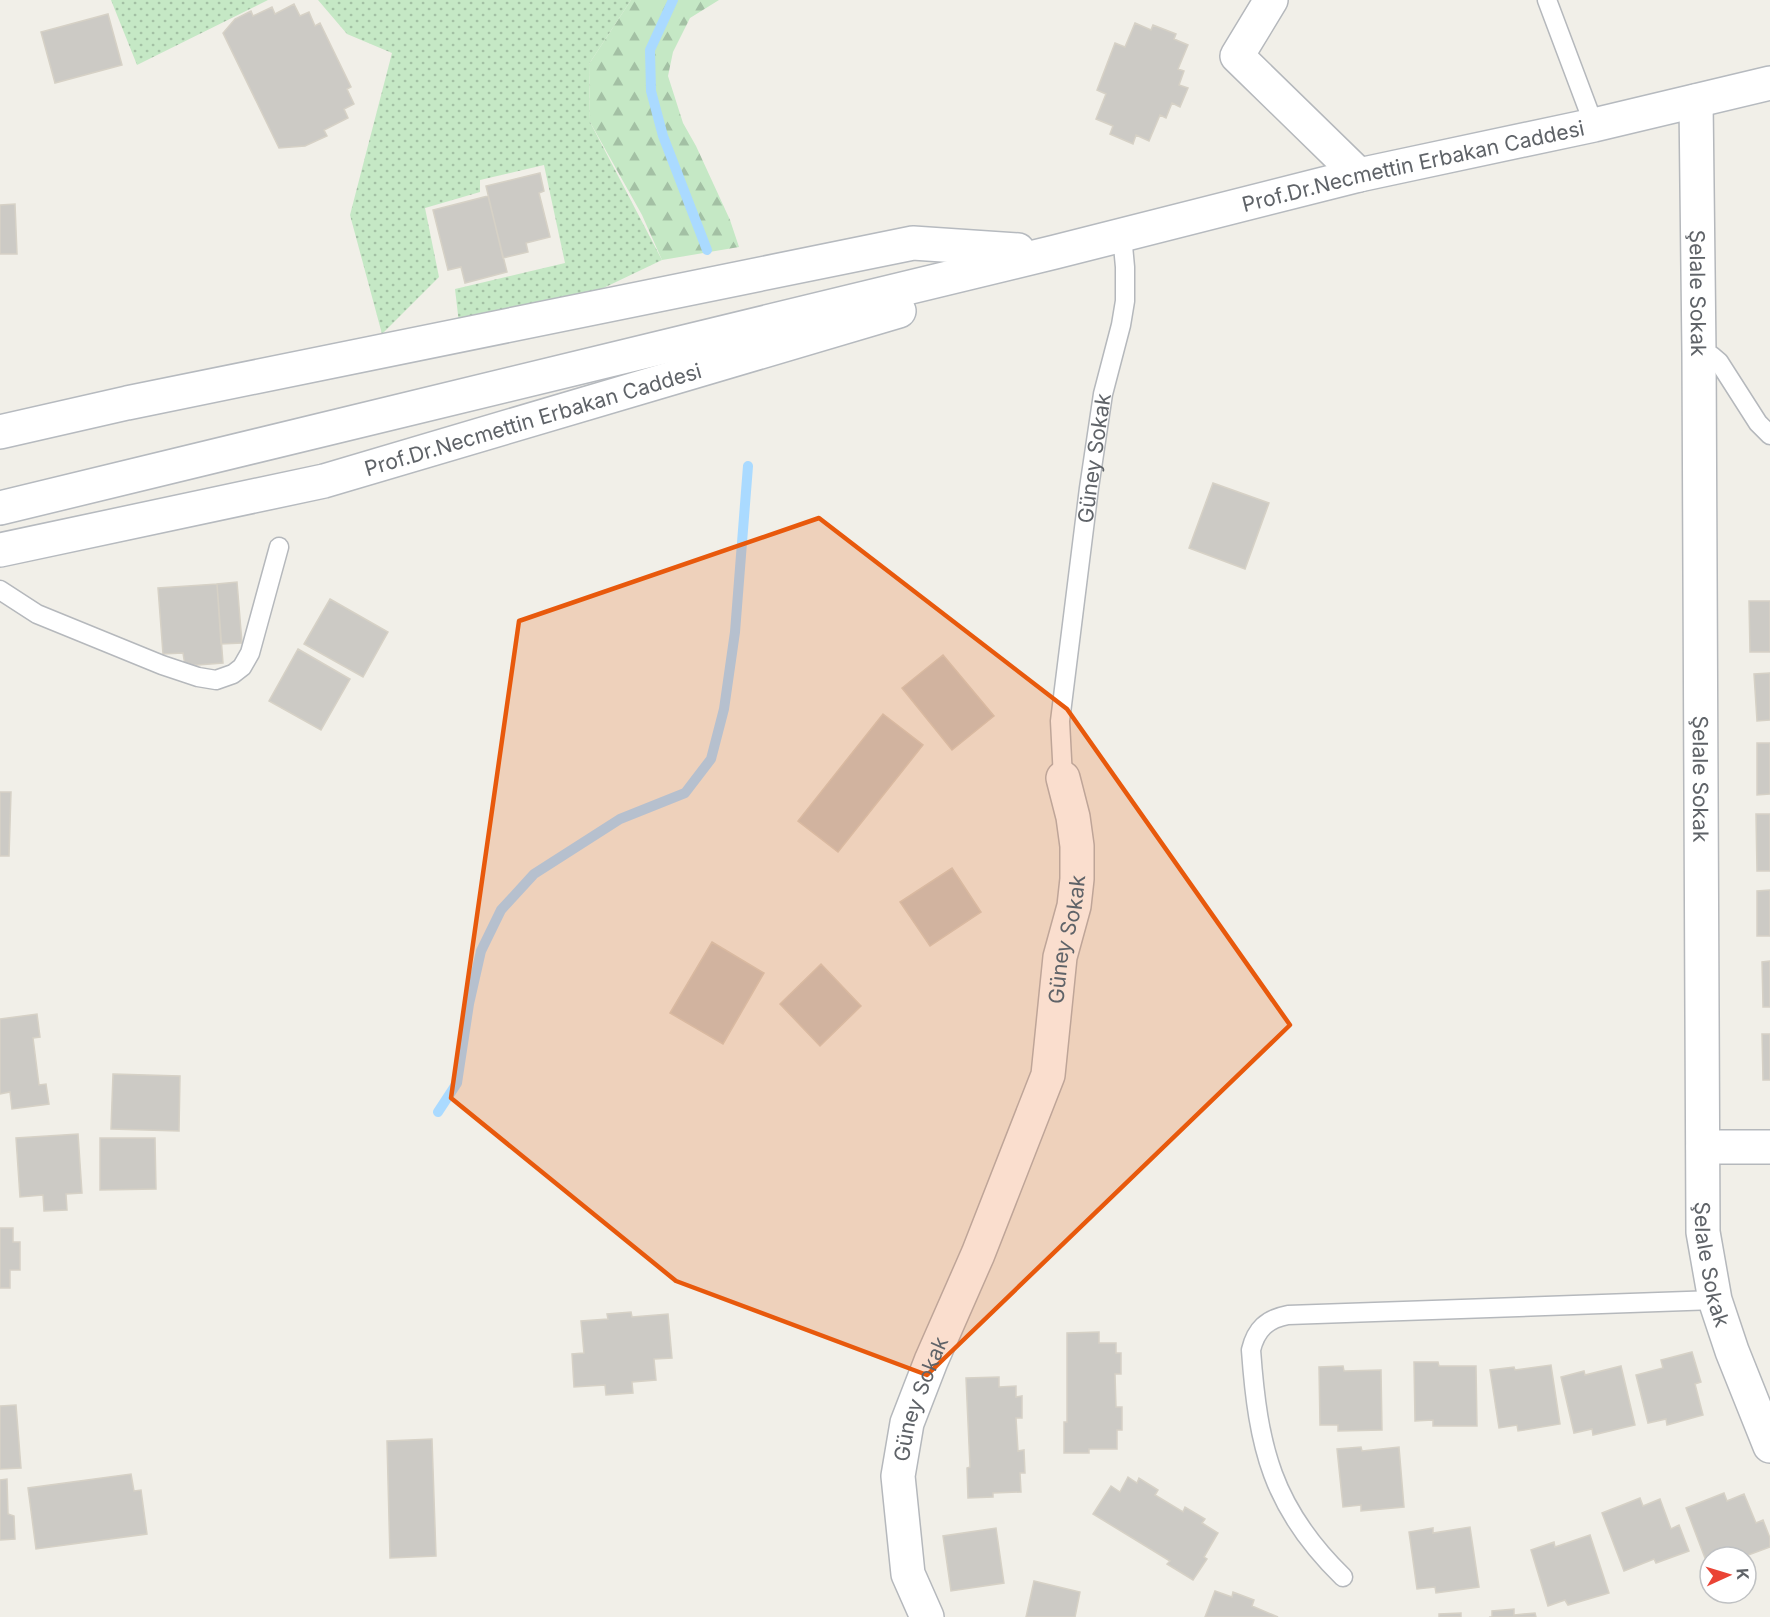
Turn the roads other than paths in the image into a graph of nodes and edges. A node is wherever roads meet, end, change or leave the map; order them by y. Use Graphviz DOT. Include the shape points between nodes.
graph roads {
  1 [pos="1271,0"];
  2 [pos="1547,0"];
  3 [pos="1770,83"];
  4 [pos="1696,101"];
  5 [pos="1594,125"];
  6 [pos="1359,176"];
  7 [pos="1122,235"];
  8 [pos="1055,252"];
  9 [pos="1699,353"];
  10 [pos="0,432"];
  11 [pos="1770,435"];
  12 [pos="0,508"];
  13 [pos="279,547"];
  14 [pos="0,550"];
  15 [pos="0,590"];
  16 [pos="1063,778"];
  17 [pos="1702,1147"];
  18 [pos="1770,1147"];
  19 [pos="1716,1300"];
  20 [pos="1770,1446"];
  21 [pos="1343,1577"];
  22 [pos="927,1617"];
  1 -- 6 [label="main road" via="1237,56"];
  2 -- 5 [label="lane"];
  3 -- 4 [label="main road, Prof.Dr.Necmettin Erbakan Caddesi"];
  4 -- 5 [label="main road, Prof.Dr.Necmettin Erbakan Caddesi"];
  4 -- 9 [label="main road, Şelale Sokak"];
  5 -- 6 [label="main road, Prof.Dr.Necmettin Erbakan Caddesi"];
  6 -- 7 [label="main road, Prof.Dr.Necmettin Erbakan Caddesi"];
  7 -- 8 [label="main road, Prof.Dr.Necmettin Erbakan Caddesi"];
  7 -- 16 [label="lane, Güney Sokak" via="1125,301 1103,394 1087,499 1060,721"];
  8 -- 10 [label="main road, Prof.Dr.Necmettin Erbakan Caddesi" via="913,243"];
  8 -- 12 [label="main road, Prof.Dr.Necmettin Erbakan Caddesi"];
  8 -- 14 [label="main road, Prof.Dr.Necmettin Erbakan Caddesi" via="933,301 324,481"];
  9 -- 11 [label="lane" via="1719,362"];
  9 -- 17 [label="main road, Şelale Sokak"];
  13 -- 15 [label="lane" via="250,653 242,667 216,680 162,665 37,614"];
  16 -- 22 [label="main road, Güney Sokak" via="1073,817 1077,879 1060,957 1047,1075 978,1254 931,1361 908,1423 898,1476 908,1574"];
  17 -- 18 [label="main road"];
  17 -- 19 [label="main road, Şelale Sokak" via="1703,1233"];
  19 -- 20 [label="main road, Şelale Sokak"];
  19 -- 21 [label="lane" via="1288,1315 1267,1322 1253,1339 1251,1350 1263,1447 1283,1501 1298,1526"];
}
